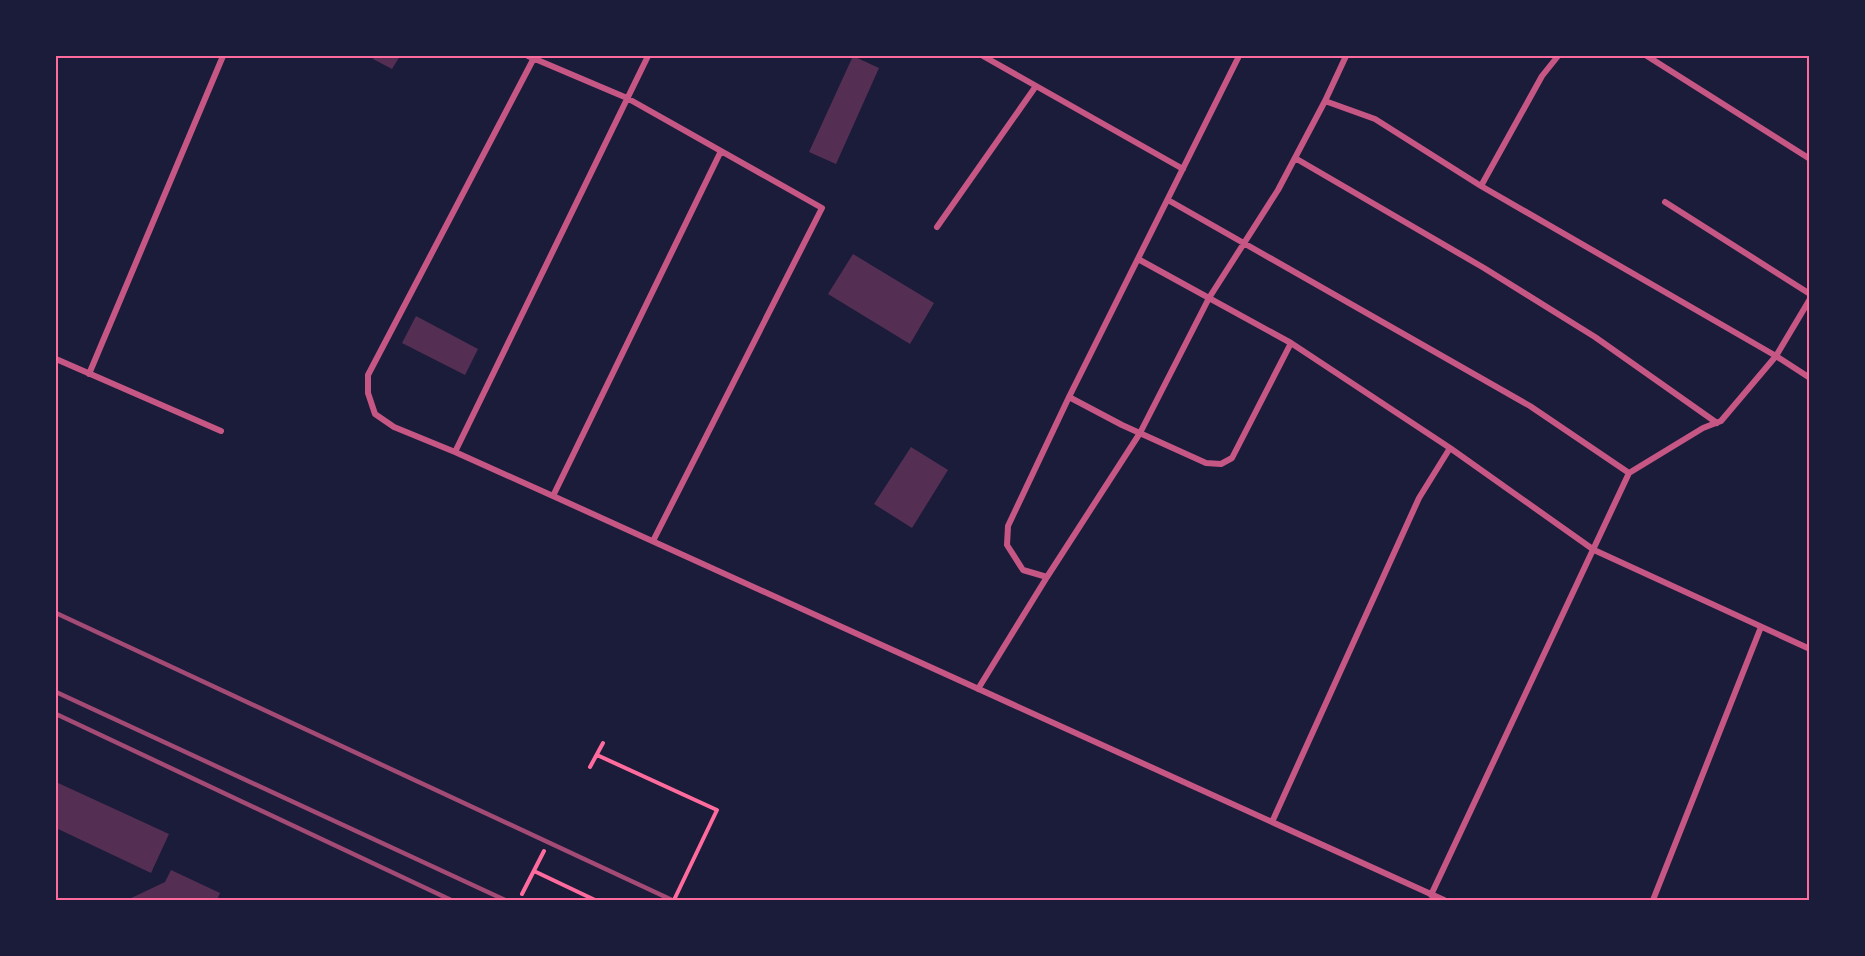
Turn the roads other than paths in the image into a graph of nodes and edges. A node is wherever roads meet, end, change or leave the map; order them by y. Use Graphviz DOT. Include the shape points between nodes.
graph roads {
  1 [pos="223,56"];
  2 [pos="533,56"];
  3 [pos="648,56"];
  4 [pos="983,56"];
  5 [pos="1239,56"];
  6 [pos="1346,56"];
  7 [pos="1557,56"];
  8 [pos="1647,56"];
  9 [pos="1036,86"];
  10 [pos="627,98"];
  11 [pos="1324,101"];
  12 [pos="721,151"];
  13 [pos="1295,158"];
  14 [pos="1809,159"];
  15 [pos="1183,170"];
  16 [pos="1481,186"];
  17 [pos="1168,200"];
  18 [pos="1665,202"];
  19 [pos="938,227"];
  20 [pos="1245,244"];
  21 [pos="1138,259"];
  22 [pos="1809,294"];
  23 [pos="1209,298"];
  24 [pos="1809,299"];
  25 [pos="1291,343"];
  26 [pos="1776,356"];
  27 [pos="56,359"];
  28 [pos="89,374"];
  29 [pos="1809,378"];
  30 [pos="1069,397"];
  31 [pos="1716,423"];
  32 [pos="221,431"];
  33 [pos="1140,433"];
  34 [pos="1450,448"];
  35 [pos="455,452"];
  36 [pos="1629,473"];
  37 [pos="552,496"];
  38 [pos="652,542"];
  39 [pos="1594,550"];
  40 [pos="1047,577"];
  41 [pos="1761,627"];
  42 [pos="1809,650"];
  43 [pos="978,689"];
  44 [pos="1272,822"];
  45 [pos="1431,895"];
  46 [pos="1444,900"];
  47 [pos="1653,900"];
  1 -- 28 [label="street"];
  2 -- 10 [label="street"];
  2 -- 35 [label="street" via="368,375 368,393 375,414 394,427"];
  3 -- 10 [label="street"];
  4 -- 9 [label="street"];
  5 -- 15 [label="street"];
  6 -- 11 [label="street"];
  7 -- 16 [label="street"];
  8 -- 14 [label="street"];
  9 -- 15 [label="street"];
  9 -- 19 [label="street"];
  10 -- 12 [label="street"];
  10 -- 35 [label="street"];
  11 -- 13 [label="street"];
  11 -- 16 [label="street" via="1374,119"];
  12 -- 37 [label="street"];
  12 -- 38 [label="street" via="822,208"];
  13 -- 20 [label="street"];
  13 -- 31 [label="street" via="1595,337"];
  15 -- 17 [label="street"];
  16 -- 26 [label="street"];
  17 -- 20 [label="street"];
  17 -- 21 [label="street"];
  18 -- 22 [label="street"];
  20 -- 23 [label="street"];
  20 -- 36 [label="street" via="1530,406"];
  21 -- 23 [label="street"];
  21 -- 30 [label="street"];
  23 -- 25 [label="street"];
  23 -- 33 [label="street"];
  24 -- 26 [label="street"];
  25 -- 33 [label="street" via="1232,458 1221,464 1206,463"];
  25 -- 34 [label="street"];
  26 -- 29 [label="street"];
  26 -- 31 [label="street" via="1721,422"];
  27 -- 28 [label="street"];
  28 -- 32 [label="street"];
  30 -- 33 [label="street"];
  30 -- 40 [label="street" via="1008,526 1007,545 1023,570"];
  31 -- 36 [label="street"];
  33 -- 40 [label="street"];
  34 -- 39 [label="street"];
  34 -- 44 [label="street" via="1419,498"];
  35 -- 37 [label="street"];
  36 -- 39 [label="street"];
  37 -- 38 [label="street"];
  38 -- 43 [label="street"];
  39 -- 41 [label="street"];
  39 -- 45 [label="street"];
  40 -- 43 [label="street"];
  41 -- 42 [label="street"];
  41 -- 47 [label="street"];
  43 -- 44 [label="street"];
  44 -- 45 [label="street"];
  45 -- 46 [label="street"];
}
